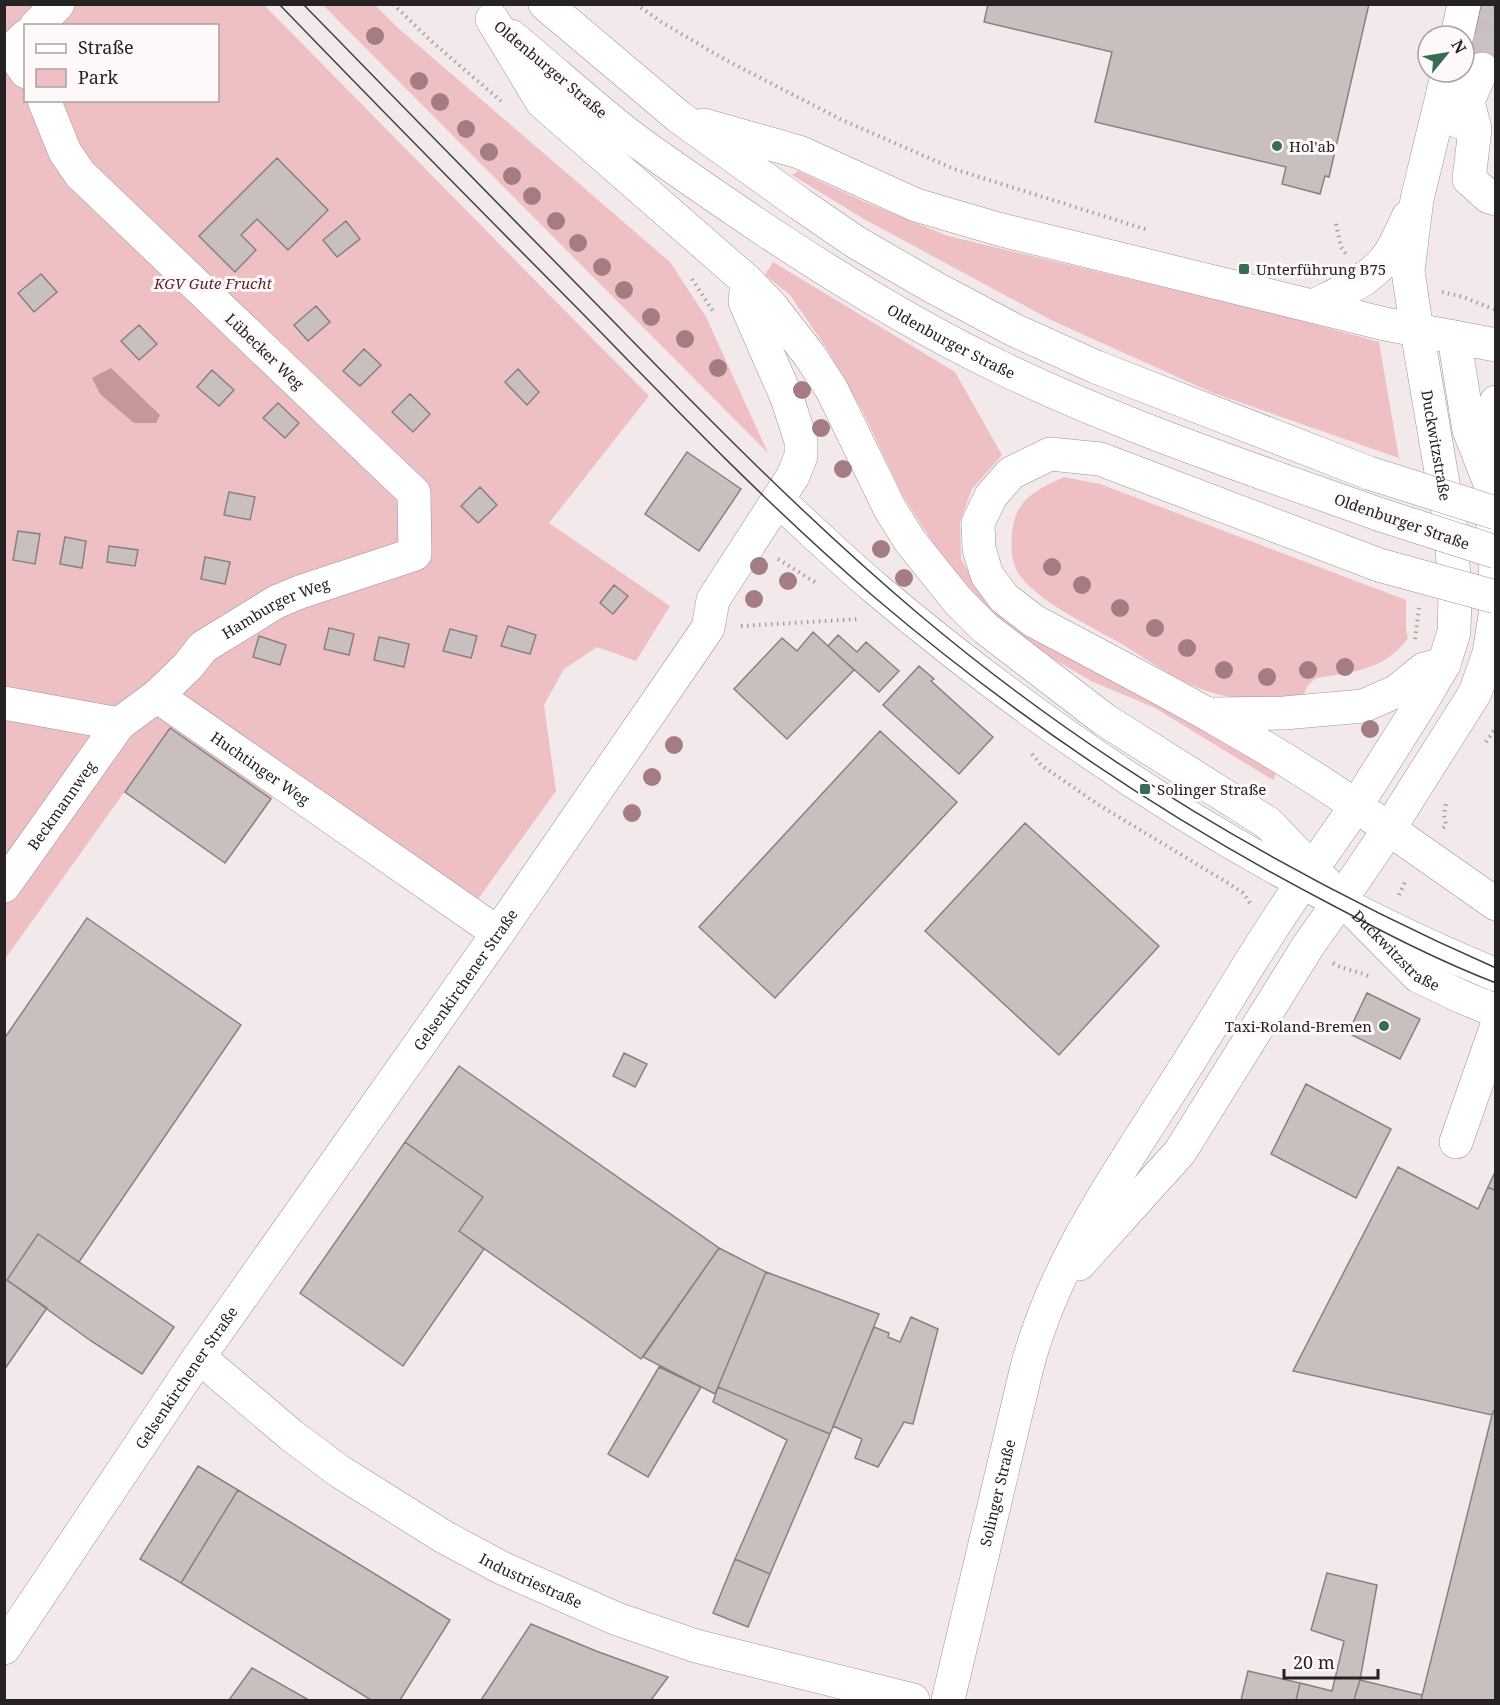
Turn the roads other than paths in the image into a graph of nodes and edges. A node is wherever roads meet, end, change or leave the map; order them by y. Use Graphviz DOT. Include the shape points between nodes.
graph roads {
  1 [pos="58,4"];
  2 [pos="545,4"];
  3 [pos="1464,4"];
  4 [pos="484,12"];
  5 [pos="38,24"];
  6 [pos="1459,24"];
  7 [pos="24,38"];
  8 [pos="24,69"];
  9 [pos="1482,69"];
  10 [pos="45,102"];
  11 [pos="1449,105"];
  12 [pos="679,117"];
  13 [pos="1417,199"];
  14 [pos="1496,199"];
  15 [pos="1496,217"];
  16 [pos="747,281"];
  17 [pos="1313,306"];
  18 [pos="1417,331"];
  19 [pos="1454,338"];
  20 [pos="1496,345"];
  21 [pos="1496,402"];
  22 [pos="778,500"];
  23 [pos="1493,500"];
  24 [pos="1496,552"];
  25 [pos="415,554"];
  26 [pos="1496,587"];
  27 [pos="1496,597"];
  28 [pos="1496,609"];
  29 [pos="1444,664"];
  30 [pos="157,696"];
  31 [pos="4,703"];
  32 [pos="1209,714"];
  33 [pos="119,724"];
  34 [pos="1356,806"];
  35 [pos="1389,830"];
  36 [pos="1307,875"];
  37 [pos="4,886"];
  38 [pos="1345,904"];
  39 [pos="1496,904"];
  40 [pos="498,933"];
  41 [pos="1496,975"];
  42 [pos="1496,1011"];
  43 [pos="1496,1028"];
  44 [pos="1456,1142"];
  45 [pos="1056,1290"];
  46 [pos="199,1357"];
  47 [pos="4,1648"];
  48 [pos="913,1701"];
  49 [pos="948,1701"];
  1 -- 5 [label="main road"];
  2 -- 12 [label="main road"];
  3 -- 6 [label="main road"];
  4 -- 16 [label="main road" via="542,102"];
  4 -- 24 [label="main road, Oldenburger Straße, bridge" via="630,135 822,268 912,321 1004,369 1112,417 1378,514"];
  7 -- 8 [label="main road" via="11,50"];
  9 -- 11 [label="main road"];
  10 -- 25 [label="main road, Lübecker Weg" via="65,152 80,174 414,493"];
  11 -- 13 [label="main road, Duckwitzstraße"];
  11 -- 14 [label="main road" via="1474,129 1468,179"];
  11 -- 15 [label="main road" via="1452,192 1477,213"];
  12 -- 17 [label="main road" via="799,152 916,205 998,229"];
  12 -- 23 [label="main road, bridge" via="857,243 1014,330 1096,367 1370,473"];
  13 -- 17 [label="main road, Duckwitzstraße" via="1391,252 1372,273"];
  13 -- 18 [label="main road, Duckwitzstraße" via="1408,271"];
  16 -- 22 [label="main road, Gelsenkirchener Straße" via="745,302 787,398 801,441 801,456"];
  16 -- 36 [label="main road" via="810,356 832,390 890,509 958,601 986,628 1105,720 1268,823"];
  17 -- 18 [label="main road"];
  18 -- 19 [label="main road"];
  18 -- 29 [label="main road, Duckwitzstraße" via="1451,530 1454,632"];
  19 -- 20 [label="main road"];
  19 -- 23 [label="main road" via="1468,430"];
  21 -- 23 [label="main road"];
  22 -- 36 [label="main road" via="933,636 1084,749 1248,853"];
  22 -- 40 [label="main road, Gelsenkirchener Straße" via="713,600 708,628"];
  23 -- 26 [label="main road"];
  25 -- 30 [label="main road, Hamburger Weg" via="276,602 203,647"];
  27 -- 32 [label="main road, bridge" via="1378,565 1100,459 1050,454 1011,473 991,496 978,523 979,549 987,575 1004,598 1034,621"];
  28 -- 35 [label="main road" via="1488,652 1474,693"];
  29 -- 32 [label="main road" via="1424,669 1397,692 1363,706 1284,714"];
  29 -- 34 [label="main road, Duckwitzstraße"];
  30 -- 33 [label="main road"];
  30 -- 40 [label="main road, Huchtinger Weg"];
  31 -- 33 [label="main road"];
  32 -- 34 [label="main road" via="1303,769"];
  33 -- 37 [label="main road, Beckmannweg"];
  34 -- 35 [label="main road"];
  34 -- 36 [label="main road, Solinger Straße"];
  35 -- 38 [label="main road, Solinger Straße"];
  35 -- 39 [label="main road"];
  36 -- 38 [label="main road, Duckwitzstraße"];
  36 -- 45 [label="main road, Solinger Straße" via="1079,1236"];
  38 -- 41 [label="main road"];
  38 -- 42 [label="main road, Duckwitzstraße" via="1418,976"];
  38 -- 45 [label="main road, Solinger Straße" via="1308,946 1180,1152"];
  40 -- 46 [label="main road, Gelsenkirchener Straße"];
  43 -- 44 [label="main road"];
  45 -- 49 [label="main road, Solinger Straße" via="1033,1344"];
  46 -- 47 [label="main road, Gelsenkirchener Straße"];
  46 -- 48 [label="main road, Industriestraße" via="339,1471 444,1537 502,1568 617,1619 696,1646"];
}
